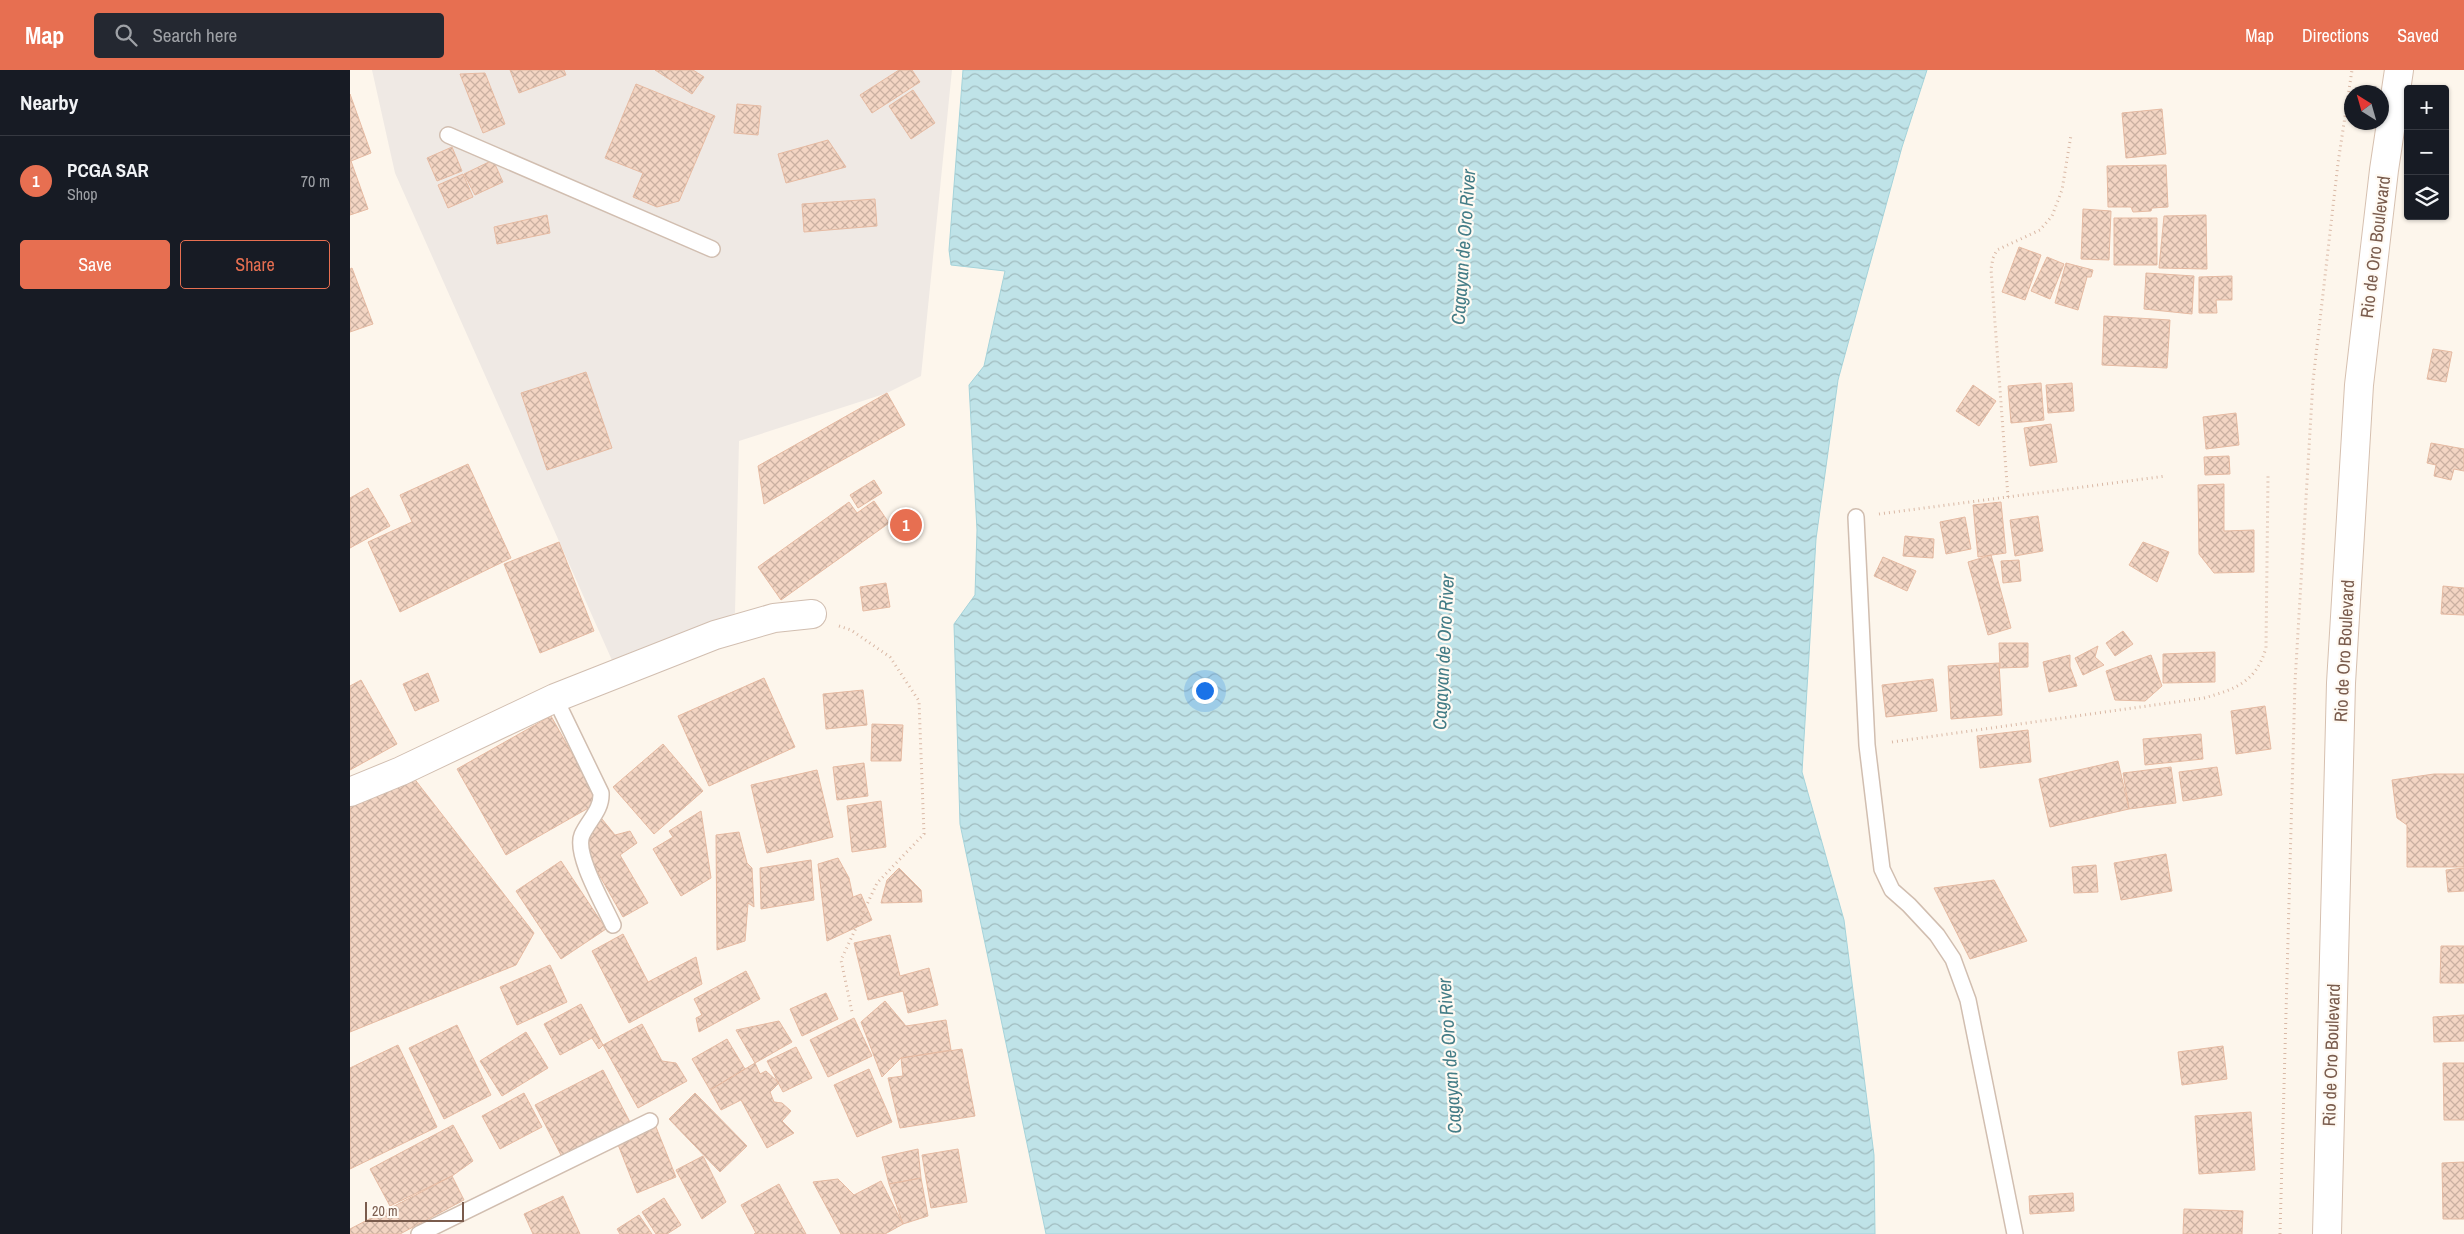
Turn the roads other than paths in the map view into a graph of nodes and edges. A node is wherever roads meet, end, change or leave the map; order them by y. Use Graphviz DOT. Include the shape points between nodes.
graph roads {
  1 [pos="2400,70"];
  2 [pos="448,135"];
  3 [pos="712,249"];
  4 [pos="1856,517"];
  5 [pos="812,614"];
  6 [pos="555,698"];
  7 [pos="350,792"];
  8 [pos="613,925"];
  9 [pos="650,1121"];
  10 [pos="419,1234"];
  11 [pos="2015,1234"];
  12 [pos="2327,1234"];
  1 -- 12 [label="main road, Rio de Oro Boulevard" via="2384,170 2359,385 2342,683"];
  2 -- 3 [label="lane"];
  4 -- 11 [label="lane" via="1867,745 1882,869 1892,890 1937,934 1953,959 1968,1000"];
  5 -- 6 [label="main road" via="774,618 715,635"];
  6 -- 7 [label="main road" via="401,772"];
  6 -- 8 [label="lane" via="601,793 599,805 582,834 581,852"];
  9 -- 10 [label="lane"];
}
